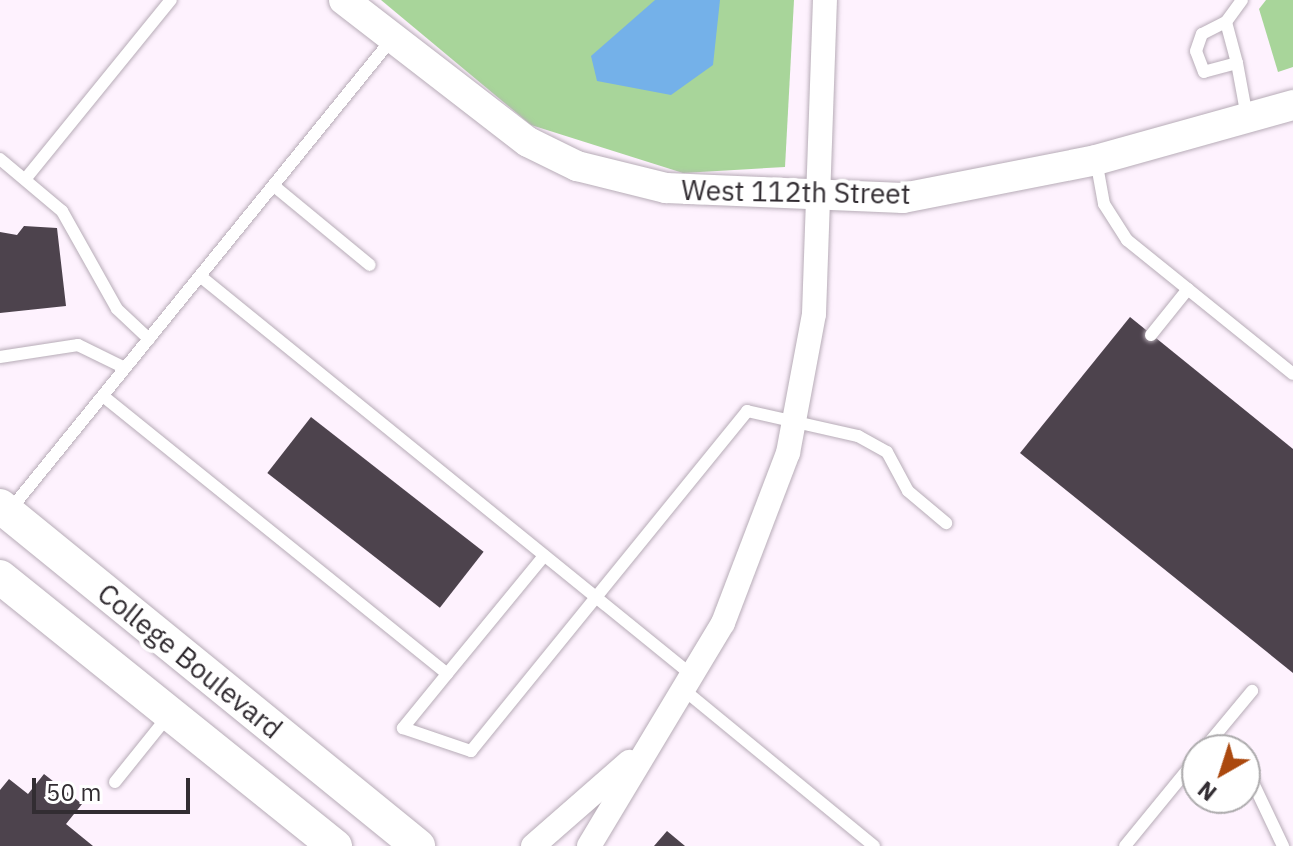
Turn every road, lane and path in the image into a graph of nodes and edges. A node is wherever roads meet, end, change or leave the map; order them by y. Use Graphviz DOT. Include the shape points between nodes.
graph roads {
  1 [pos="171,0"];
  2 [pos="344,0"];
  3 [pos="825,0"];
  4 [pos="1242,0"];
  5 [pos="1226,22"];
  6 [pos="392,39"];
  7 [pos="1237,63"];
  8 [pos="1293,105"];
  9 [pos="1247,117"];
  10 [pos="0,159"];
  11 [pos="1096,160"];
  12 [pos="27,177"];
  13 [pos="274,186"];
  14 [pos="820,195"];
  15 [pos="370,265"];
  16 [pos="200,276"];
  17 [pos="1188,289"];
  18 [pos="1151,335"];
  19 [pos="149,339"];
  20 [pos="0,357"];
  21 [pos="125,368"];
  22 [pos="1293,374"];
  23 [pos="103,396"];
  24 [pos="796,419"];
  25 [pos="4,510"];
  26 [pos="946,523"];
  27 [pos="544,556"];
  28 [pos="4,589"];
  29 [pos="595,597"];
  30 [pos="447,674"];
  31 [pos="688,683"];
  32 [pos="1252,691"];
  33 [pos="170,713"];
  34 [pos="1216,734"];
  35 [pos="643,750"];
  36 [pos="1181,778"];
  37 [pos="115,782"];
  38 [pos="1261,800"];
  39 [pos="335,846"];
  40 [pos="418,846"];
  41 [pos="533,846"];
  42 [pos="589,846"];
  43 [pos="874,846"];
  44 [pos="1125,846"];
  45 [pos="1283,846"];
  1 -- 12 [label="lane"];
  2 -- 6 [label="street, West 112th Street"];
  3 -- 14 [label="street"];
  4 -- 5 [label="lane"];
  5 -- 7 [label="lane"];
  5 -- 7 [label="lane" via="1202,34 1196,51 1204,72"];
  6 -- 13 [label="lane"];
  6 -- 14 [label="street, West 112th Street" via="498,123 577,166 666,188"];
  7 -- 9 [label="lane"];
  8 -- 9 [label="street, West 112th Street"];
  9 -- 11 [label="street, West 112th Street"];
  10 -- 12 [label="lane"];
  11 -- 14 [label="street, West 112th Street" via="903,198"];
  11 -- 17 [label="lane" via="1104,204 1127,240"];
  12 -- 19 [label="lane" via="62,211 117,309"];
  13 -- 15 [label="lane"];
  13 -- 16 [label="lane"];
  14 -- 24 [label="street" via="814,314"];
  16 -- 19 [label="lane"];
  16 -- 27 [label="lane"];
  17 -- 18 [label="lane"];
  17 -- 22 [label="lane"];
  19 -- 21 [label="lane"];
  20 -- 21 [label="lane" via="78,345"];
  21 -- 23 [label="lane"];
  23 -- 25 [label="lane"];
  23 -- 30 [label="lane"];
  24 -- 26 [label="lane" via="858,436 887,452 908,491"];
  24 -- 29 [label="lane" via="747,411"];
  24 -- 31 [label="street" via="756,550"];
  25 -- 40 [label="main road, College Boulevard"];
  27 -- 29 [label="lane"];
  27 -- 30 [label="lane"];
  28 -- 33 [label="main road, College Boulevard"];
  29 -- 30 [label="lane" via="471,751 403,728"];
  29 -- 31 [label="lane"];
  31 -- 35 [label="street"];
  31 -- 43 [label="lane"];
  32 -- 34 [label="lane"];
  33 -- 37 [label="lane"];
  33 -- 39 [label="main road, College Boulevard"];
  35 -- 41 [label="street"];
  35 -- 42 [label="street"];
  36 -- 44 [label="lane"];
  38 -- 45 [label="lane"];
}
